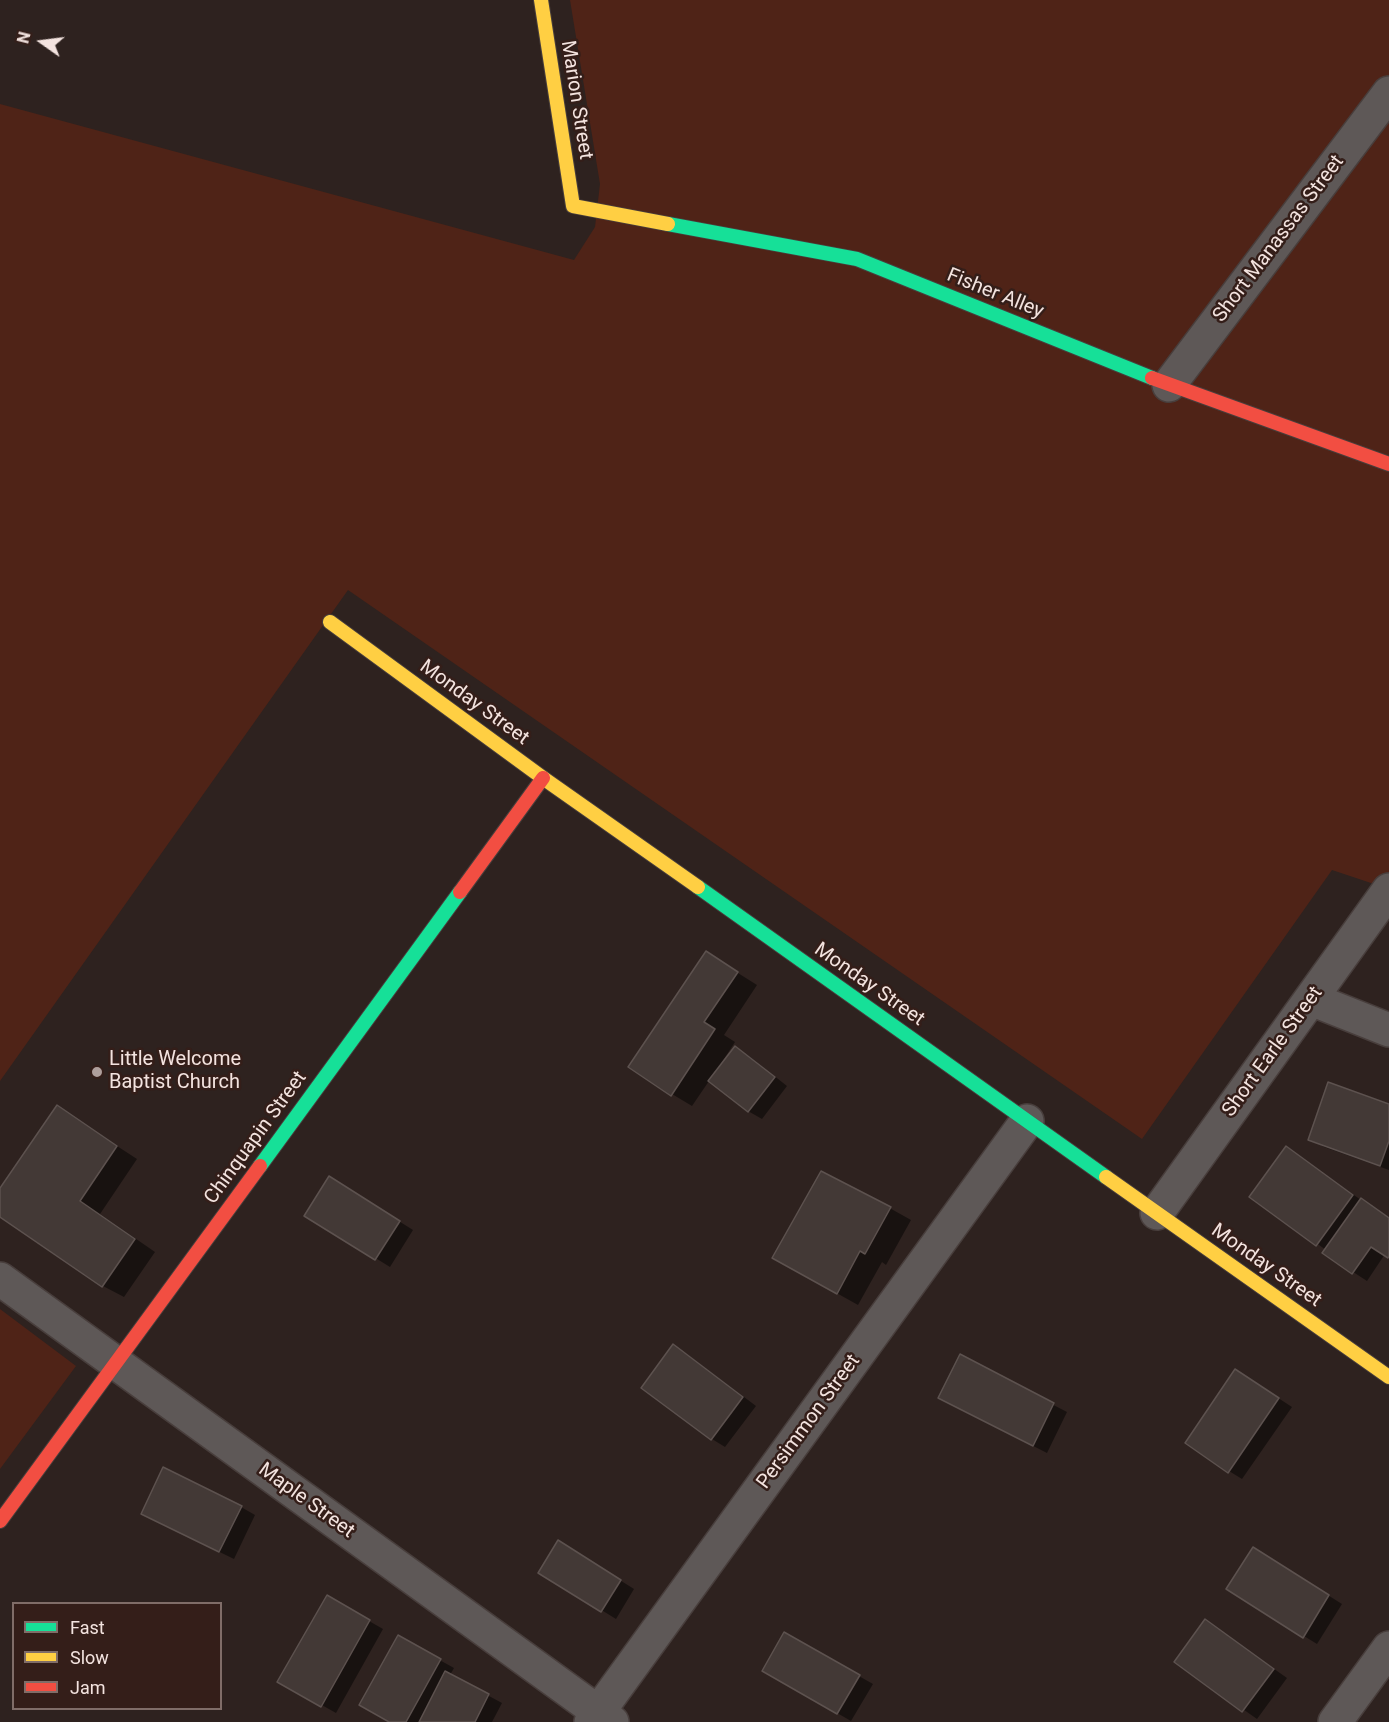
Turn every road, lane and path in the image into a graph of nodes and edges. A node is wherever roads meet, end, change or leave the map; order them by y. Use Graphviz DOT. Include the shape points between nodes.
graph roads {
  1 [pos="541,0"];
  2 [pos="1389,93"];
  3 [pos="573,206"];
  4 [pos="1169,385"];
  5 [pos="1389,464"];
  6 [pos="330,622"];
  7 [pos="543,778"];
  8 [pos="1389,890"];
  9 [pos="1311,999"];
  10 [pos="1389,1030"];
  11 [pos="1028,1121"];
  12 [pos="1157,1213"];
  13 [pos="0,1279"];
  14 [pos="115,1363"];
  15 [pos="1389,1377"];
  16 [pos="0,1521"];
  17 [pos="1389,1648"];
  18 [pos="601,1719"];
  19 [pos="1335,1722"];
  1 -- 3 [label="street, Marion Street"];
  2 -- 4 [label="street, Short Manassas Street"];
  3 -- 4 [label="street, Fisher Alley" via="857,259"];
  4 -- 5 [label="street, Fisher Alley"];
  6 -- 7 [label="street, Monday Street"];
  7 -- 11 [label="street, Monday Street"];
  7 -- 14 [label="street, Chinquapin Street"];
  8 -- 9 [label="street, Short Earle Street"];
  9 -- 10 [label="street"];
  9 -- 12 [label="street, Short Earle Street"];
  11 -- 12 [label="street, Monday Street"];
  11 -- 18 [label="street, Persimmon Street"];
  12 -- 15 [label="street, Monday Street"];
  13 -- 14 [label="street, Maple Street"];
  14 -- 16 [label="street, Chinquapin Street"];
  14 -- 18 [label="street, Maple Street"];
  17 -- 19 [label="street"];
}
